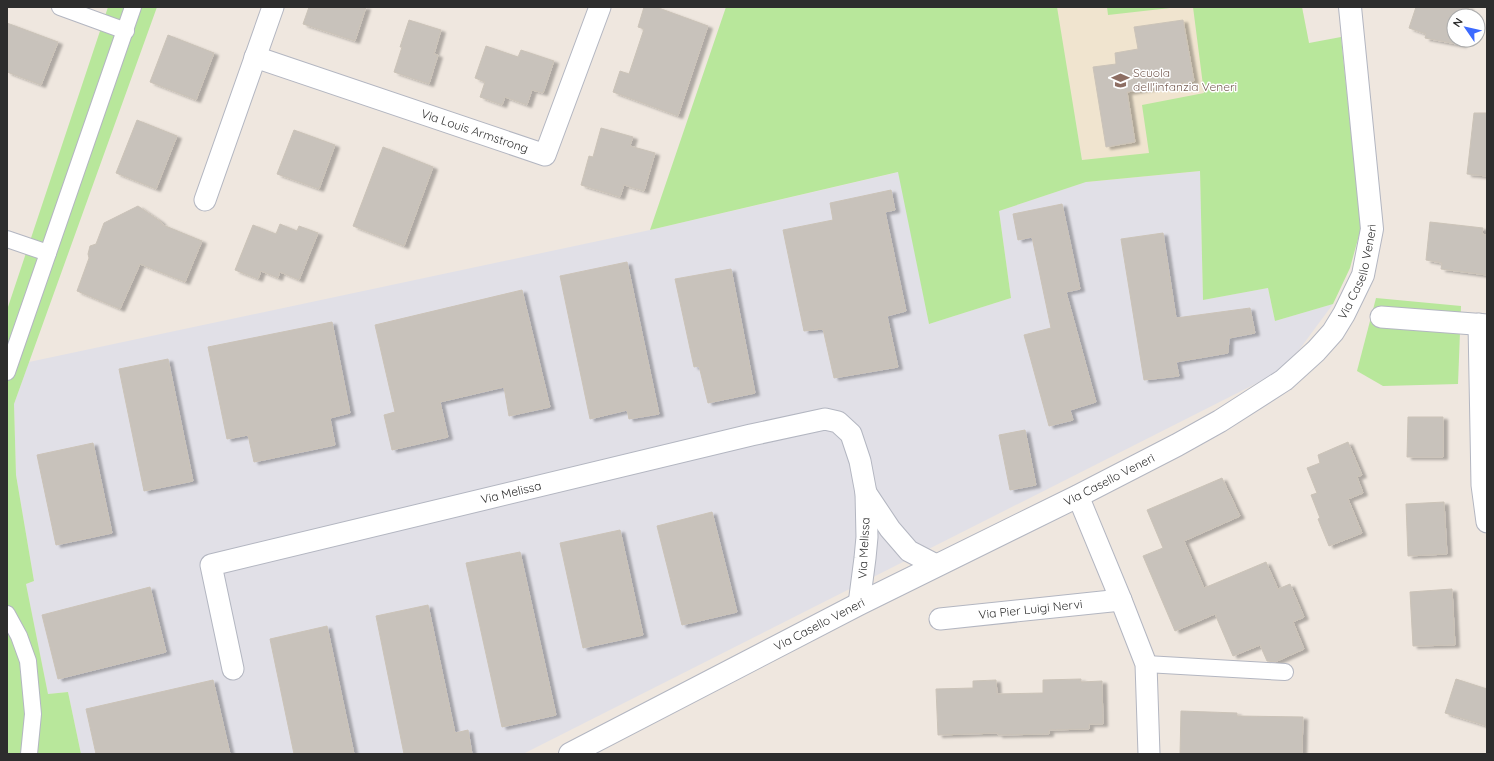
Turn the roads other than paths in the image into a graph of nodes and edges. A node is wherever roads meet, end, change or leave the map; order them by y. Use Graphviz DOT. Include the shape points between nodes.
graph roads {
  1 [pos="60,7"];
  2 [pos="133,7"];
  3 [pos="273,7"];
  4 [pos="600,7"];
  5 [pos="1350,7"];
  6 [pos="126,31"];
  7 [pos="255,57"];
  8 [pos="205,200"];
  9 [pos="7,239"];
  10 [pos="48,253"];
  11 [pos="1381,317"];
  12 [pos="1483,324"];
  13 [pos="7,372"];
  14 [pos="866,493"];
  15 [pos="1078,496"];
  16 [pos="1487,522"];
  17 [pos="936,565"];
  18 [pos="1121,600"];
  19 [pos="859,604"];
  20 [pos="7,614"];
  21 [pos="940,619"];
  22 [pos="1146,664"];
  23 [pos="233,669"];
  24 [pos="1285,672"];
  25 [pos="29,754"];
  26 [pos="570,754"];
  27 [pos="1149,754"];
  1 -- 6 [label="street"];
  2 -- 6 [label="street"];
  3 -- 7 [label="street"];
  4 -- 7 [label="street, Via Louis Armstrong" via="545,155"];
  5 -- 15 [label="street, Via Casello Veneri" via="1372,229 1363,275 1344,314 1333,332 1316,351 1284,380 1220,421"];
  6 -- 10 [label="street"];
  7 -- 8 [label="street"];
  9 -- 10 [label="street"];
  10 -- 13 [label="street"];
  11 -- 12 [label="street"];
  12 -- 16 [label="street" via="1482,485"];
  14 -- 17 [label="street, Via Melissa" via="890,529 909,551"];
  14 -- 19 [label="street, Via Melissa" via="866,558"];
  14 -- 23 [label="street, Via Melissa" via="860,461 851,434 838,422 825,419 212,565"];
  15 -- 17 [label="street, Via Casello Veneri"];
  15 -- 18 [label="street"];
  17 -- 19 [label="street, Via Casello Veneri"];
  18 -- 21 [label="street, Via Pier Luigi Nervi"];
  18 -- 22 [label="street"];
  19 -- 26 [label="street, Via Casello Veneri"];
  20 -- 25 [label="street" via="20,636 28,662 33,714"];
  22 -- 24 [label="street"];
  22 -- 27 [label="street"];
}
